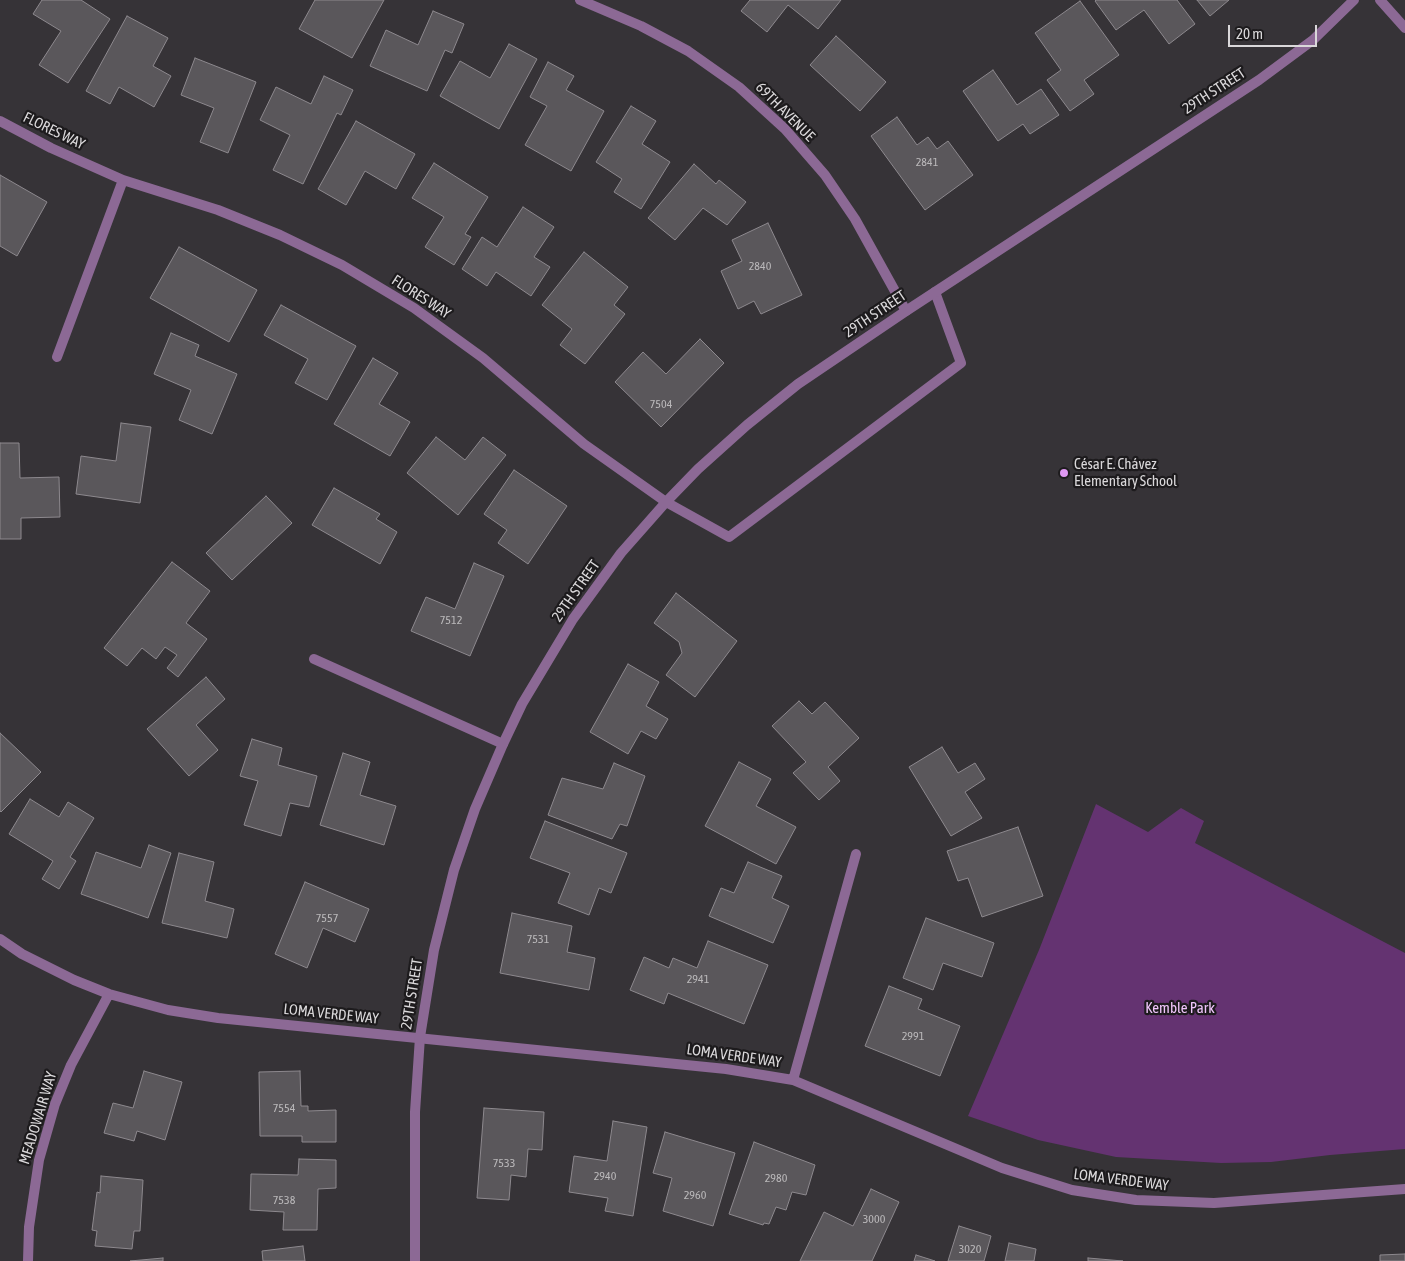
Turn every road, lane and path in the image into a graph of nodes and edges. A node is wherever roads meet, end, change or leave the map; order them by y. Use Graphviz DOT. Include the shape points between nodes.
graph roads {
  1 [pos="580,0"];
  2 [pos="1354,0"];
  3 [pos="1380,0"];
  4 [pos="1405,28"];
  5 [pos="0,121"];
  6 [pos="123,180"];
  7 [pos="935,292"];
  8 [pos="906,311"];
  9 [pos="57,357"];
  10 [pos="666,502"];
  11 [pos="314,659"];
  12 [pos="503,744"];
  13 [pos="856,854"];
  14 [pos="0,939"];
  15 [pos="109,994"];
  16 [pos="420,1038"];
  17 [pos="793,1080"];
  18 [pos="1405,1189"];
  19 [pos="28,1261"];
  20 [pos="415,1261"];
  1 -- 8 [label="street, 69TH AVENUE" via="642,26 688,51 738,87 785,128 855,219"];
  2 -- 7 [label="street, 29TH STREET" via="1313,40 1259,80"];
  3 -- 4 [label="street"];
  5 -- 6 [label="street, FLORES WAY"];
  6 -- 9 [label="street"];
  6 -- 10 [label="street, FLORES WAY" via="218,210 342,265 414,308 484,358 584,444"];
  7 -- 8 [label="street, 29TH STREET"];
  7 -- 10 [label="street, FLORES WAY" via="961,363 729,537"];
  8 -- 10 [label="street, 29TH STREET" via="798,384 747,424"];
  10 -- 12 [label="street, 29TH STREET" via="621,553 573,619 522,704"];
  11 -- 12 [label="street"];
  12 -- 16 [label="street, 29TH STREET" via="475,809 454,870 434,950"];
  13 -- 17 [label="street, LOMA VERDE WAY"];
  14 -- 15 [label="street, LOMA VERDE WAY" via="57,972"];
  15 -- 16 [label="street, LOMA VERDE WAY" via="168,1010 218,1018"];
  15 -- 19 [label="street, MEADOWAIR WAY" via="71,1065 55,1104 39,1160 29,1227"];
  16 -- 17 [label="street, LOMA VERDE WAY" via="726,1068"];
  16 -- 20 [label="street, 29TH STREET" via="414,1112"];
  17 -- 18 [label="street, LOMA VERDE WAY" via="1002,1168 1072,1190 1136,1200 1214,1203"];
}
